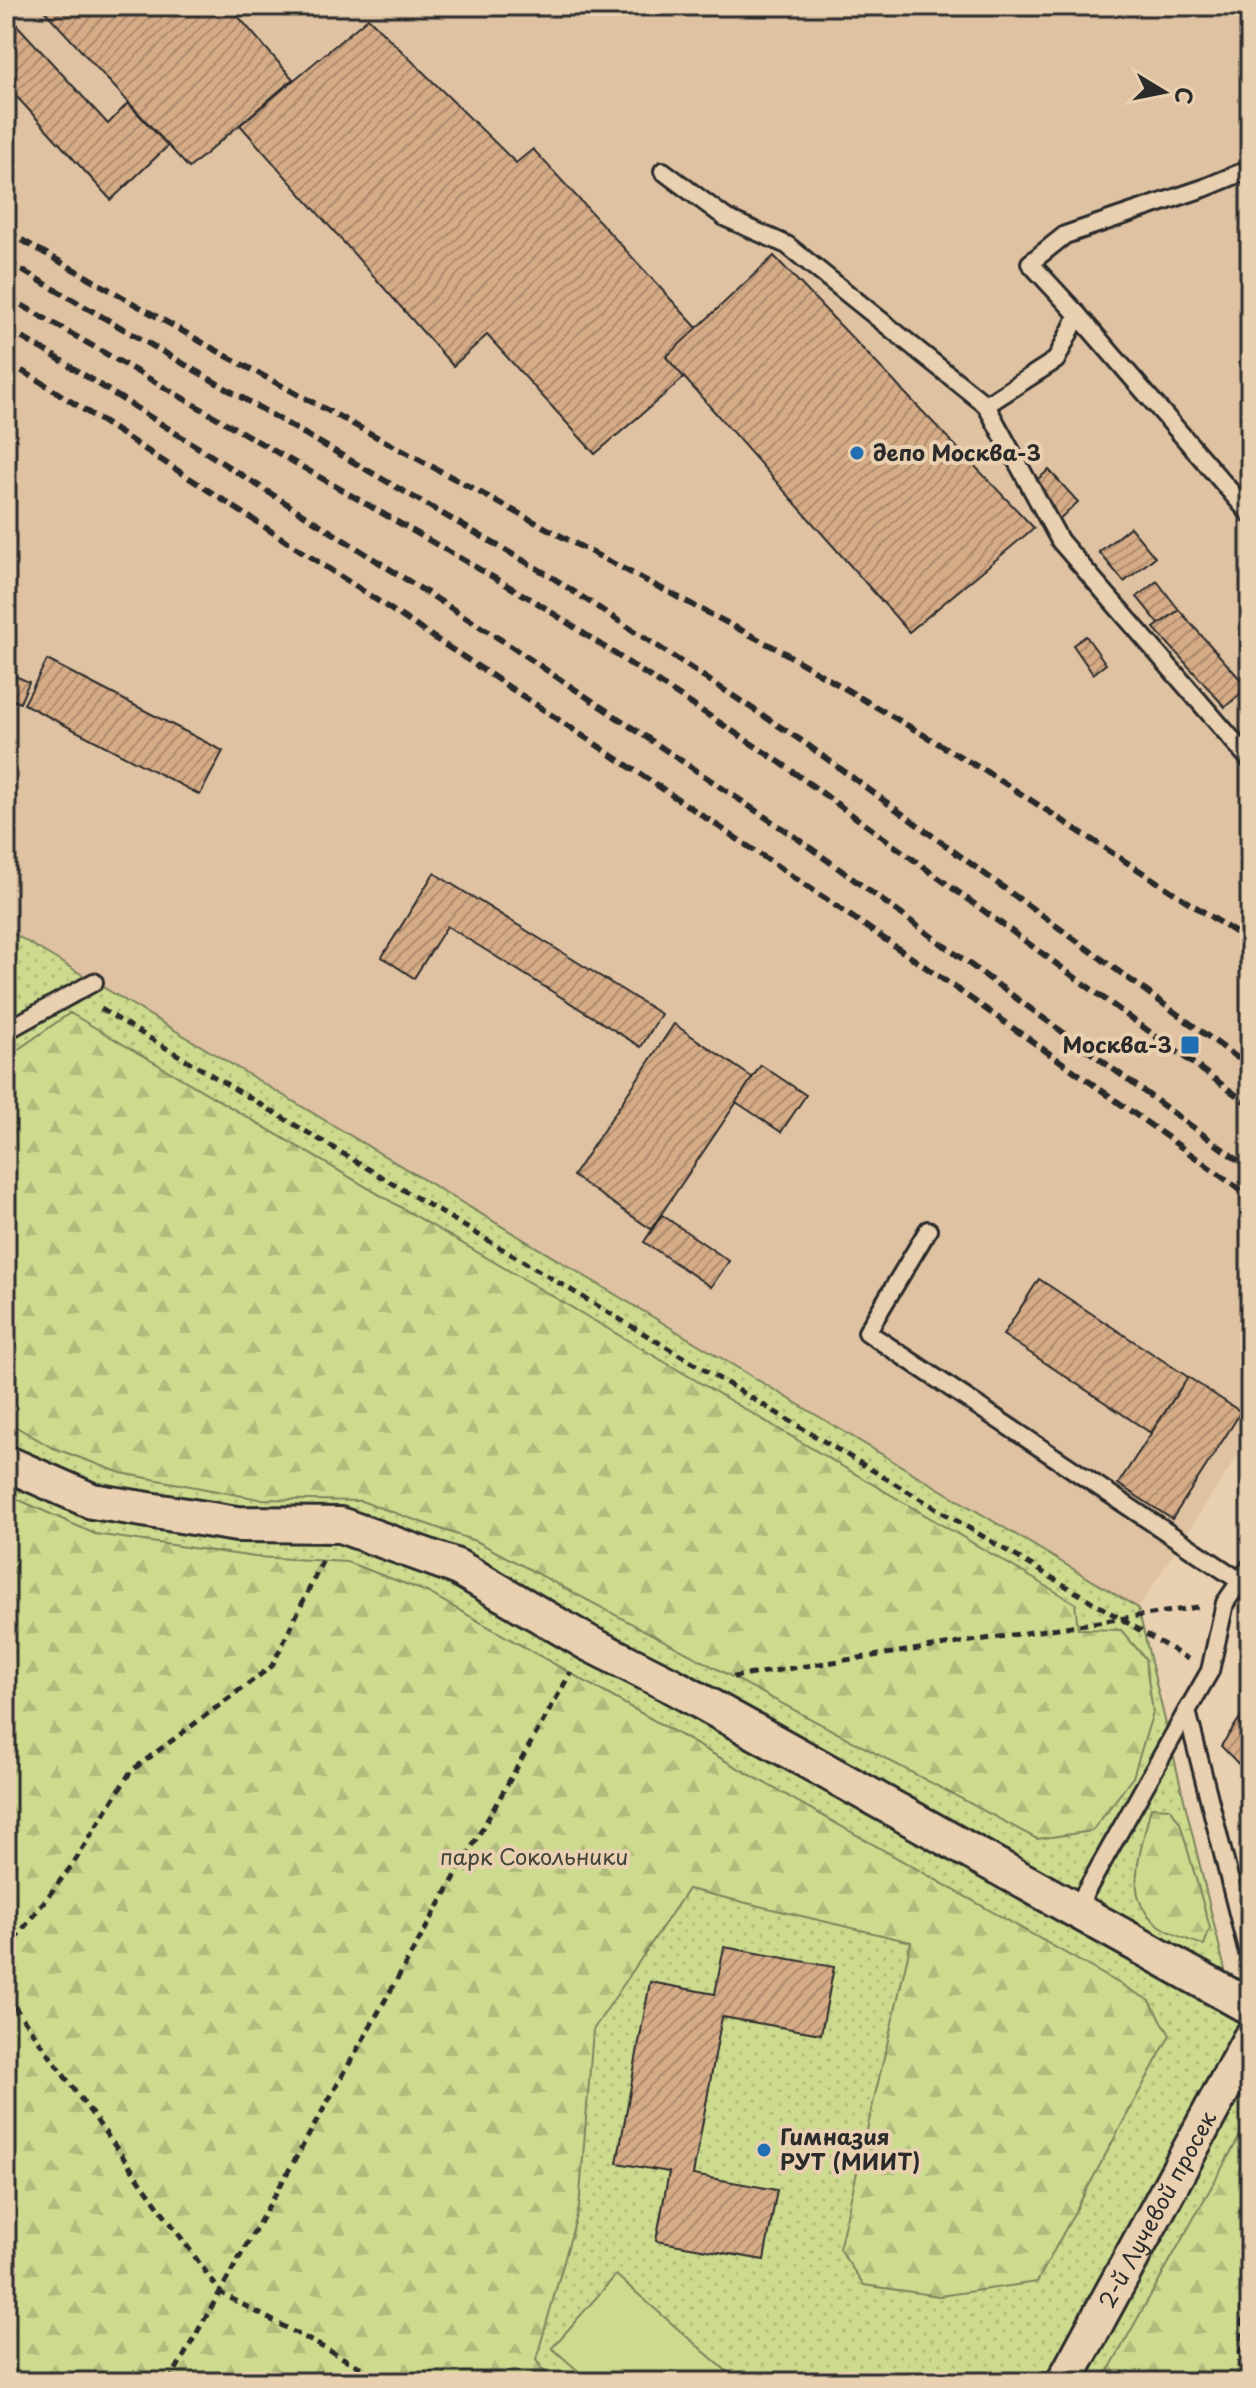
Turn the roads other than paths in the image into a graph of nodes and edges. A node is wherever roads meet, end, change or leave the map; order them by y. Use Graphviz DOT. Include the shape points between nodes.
graph roads {
  1 [pos="1250,169"];
  2 [pos="663,171"];
  3 [pos="1078,315"];
  4 [pos="986,405"];
  5 [pos="1250,514"];
  6 [pos="1250,760"];
  7 [pos="94,982"];
  8 [pos="6,1031"];
  9 [pos="928,1230"];
  10 [pos="6,1463"];
  11 [pos="1250,1567"];
  12 [pos="1240,1581"];
  13 [pos="1187,1711"];
  14 [pos="1076,1909"];
  15 [pos="1250,1961"];
  16 [pos="1250,2007"];
  17 [pos="1250,2039"];
  18 [pos="1064,2382"];
  1 -- 3 [label="lane" via="1065,235 1030,263"];
  2 -- 4 [label="lane" via="726,218 787,245"];
  3 -- 4 [label="lane" via="1056,360"];
  3 -- 5 [label="lane"];
  4 -- 6 [label="lane" via="1060,541"];
  7 -- 8 [label="lane"];
  9 -- 12 [label="lane" via="867,1332"];
  10 -- 14 [label="street" via="92,1501 237,1524 340,1525 457,1567"];
  11 -- 12 [label="lane"];
  12 -- 13 [label="lane" via="1225,1603 1210,1671"];
  13 -- 14 [label="lane"];
  13 -- 15 [label="lane"];
  14 -- 16 [label="street"];
  17 -- 18 [label="street, 2-й Лучевой просек"];
}
